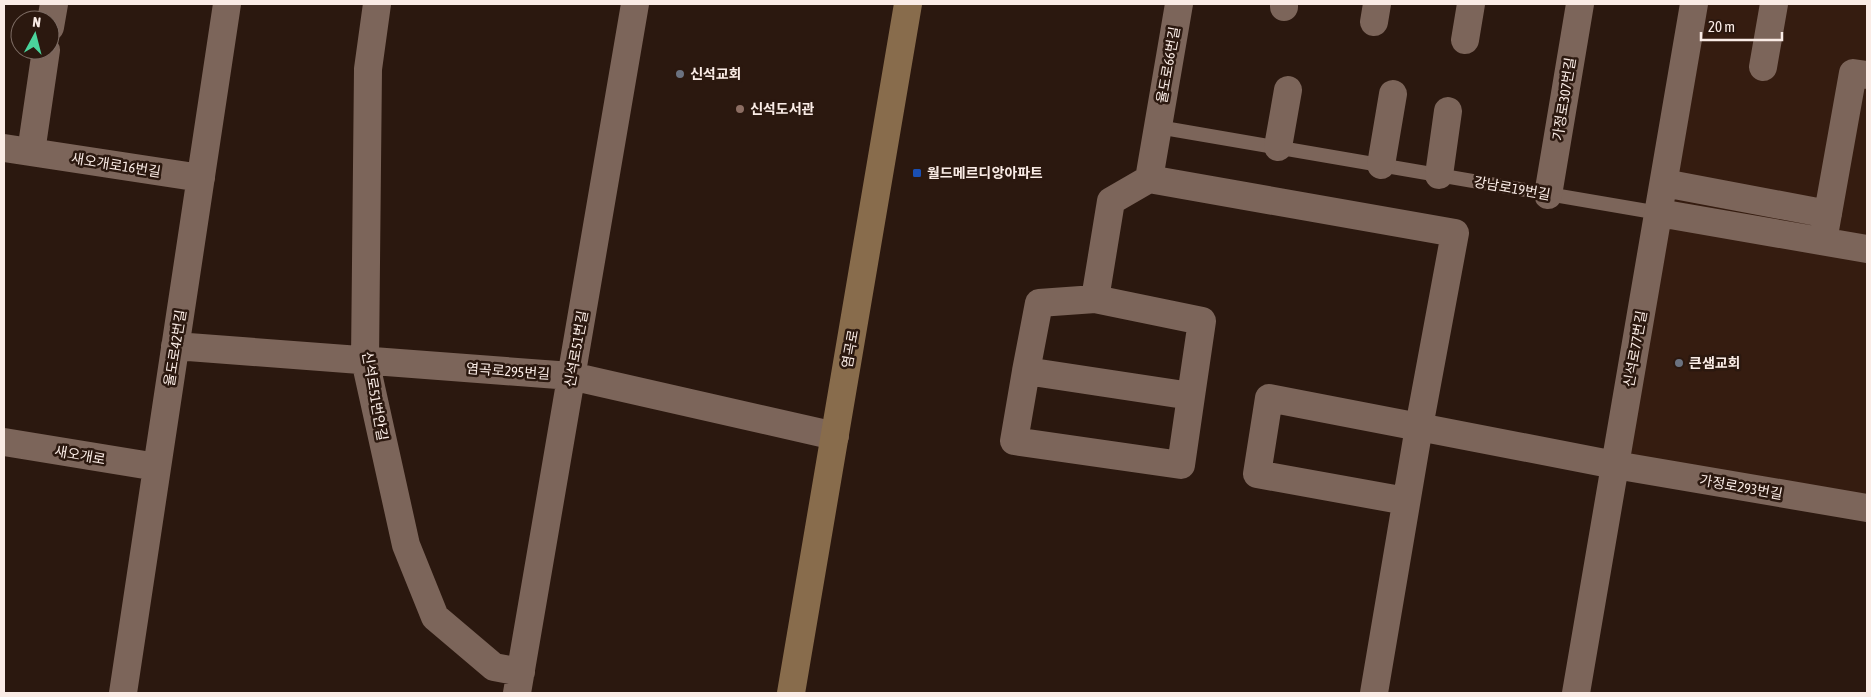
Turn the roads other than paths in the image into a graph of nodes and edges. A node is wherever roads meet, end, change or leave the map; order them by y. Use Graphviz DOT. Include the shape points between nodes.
graph roads {
  1 [pos="227,4"];
  2 [pos="377,4"];
  3 [pos="635,4"];
  4 [pos="908,4"];
  5 [pos="1179,4"];
  6 [pos="1471,4"];
  7 [pos="1580,4"];
  8 [pos="1694,4"];
  9 [pos="1774,4"];
  10 [pos="1465,40"];
  11 [pos="45,60"];
  12 [pos="1763,67"];
  13 [pos="1867,76"];
  14 [pos="1288,90"];
  15 [pos="1393,94"];
  16 [pos="1448,111"];
  17 [pos="1158,126"];
  18 [pos="1278,147"];
  19 [pos="4,148"];
  20 [pos="31,152"];
  21 [pos="1381,165"];
  22 [pos="1439,175"];
  23 [pos="201,178"];
  24 [pos="1149,179"];
  25 [pos="1664,183"];
  26 [pos="1548,194"];
  27 [pos="1659,213"];
  28 [pos="1828,214"];
  29 [pos="1823,241"];
  30 [pos="1867,249"];
  31 [pos="1095,299"];
  32 [pos="175,346"];
  33 [pos="366,360"];
  34 [pos="1026,371"];
  35 [pos="571,376"];
  36 [pos="1191,396"];
  37 [pos="1419,427"];
  38 [pos="835,436"];
  39 [pos="4,442"];
  40 [pos="1615,465"];
  41 [pos="157,468"];
  42 [pos="1406,501"];
  43 [pos="1867,508"];
  44 [pos="519,682"];
  45 [pos="123,693"];
  46 [pos="791,693"];
  47 [pos="1374,693"];
  48 [pos="1576,693"];
  1 -- 23 [label="street, 율도로42번길"];
  2 -- 33 [label="street, 신석로51번안길" via="368,69"];
  3 -- 35 [label="street, 신석로51번길"];
  4 -- 38 [label="street, 염곡로"];
  5 -- 17 [label="street, 율도로66번길"];
  6 -- 10 [label="street"];
  7 -- 26 [label="street, 가정로307번길"];
  8 -- 25 [label="street, 신석로77번길"];
  9 -- 12 [label="street"];
  11 -- 20 [label="street"];
  13 -- 28 [label="street" via="1853,73"];
  14 -- 18 [label="street"];
  15 -- 21 [label="street"];
  16 -- 22 [label="street"];
  17 -- 18 [label="lane, 강남로19번길"];
  17 -- 24 [label="street, 율도로66번길"];
  18 -- 21 [label="lane, 강남로19번길"];
  19 -- 20 [label="street, 새오개로16번길"];
  20 -- 23 [label="street, 새오개로16번길"];
  21 -- 22 [label="lane, 강남로19번길"];
  22 -- 26 [label="lane, 강남로19번길"];
  23 -- 32 [label="street, 율도로42번길"];
  24 -- 31 [label="street" via="1111,201"];
  24 -- 37 [label="street" via="1455,233"];
  25 -- 27 [label="street, 신석로77번길"];
  25 -- 28 [label="street"];
  26 -- 27 [label="lane, 강남로19번길"];
  27 -- 29 [label="street, 강남로19번길"];
  27 -- 40 [label="street, 신석로77번길"];
  28 -- 29 [label="street"];
  29 -- 30 [label="street, 강남로19번길"];
  31 -- 34 [label="street" via="1039,303"];
  31 -- 36 [label="street" via="1202,322"];
  32 -- 33 [label="street, 염곡로295번길"];
  32 -- 41 [label="street, 율도로42번길"];
  33 -- 35 [label="street, 염곡로295번길"];
  33 -- 44 [label="street, 신석로51번안길" via="406,546 435,617 494,666"];
  34 -- 36 [label="street"];
  34 -- 36 [label="street" via="1014,441 1181,465"];
  35 -- 38 [label="street, 염곡로295번길"];
  35 -- 44 [label="street, 신석로51번길"];
  37 -- 40 [label="street, 가정로293번길"];
  37 -- 42 [label="street"];
  37 -- 42 [label="street, 가정로293번길" via="1269,398 1257,474"];
  38 -- 46 [label="street, 염곡로"];
  39 -- 41 [label="street, 새오개로"];
  40 -- 43 [label="street, 가정로293번길"];
  40 -- 48 [label="street, 신석로77번길"];
  41 -- 45 [label="street, 율도로42번길"];
  42 -- 47 [label="street"];
}
